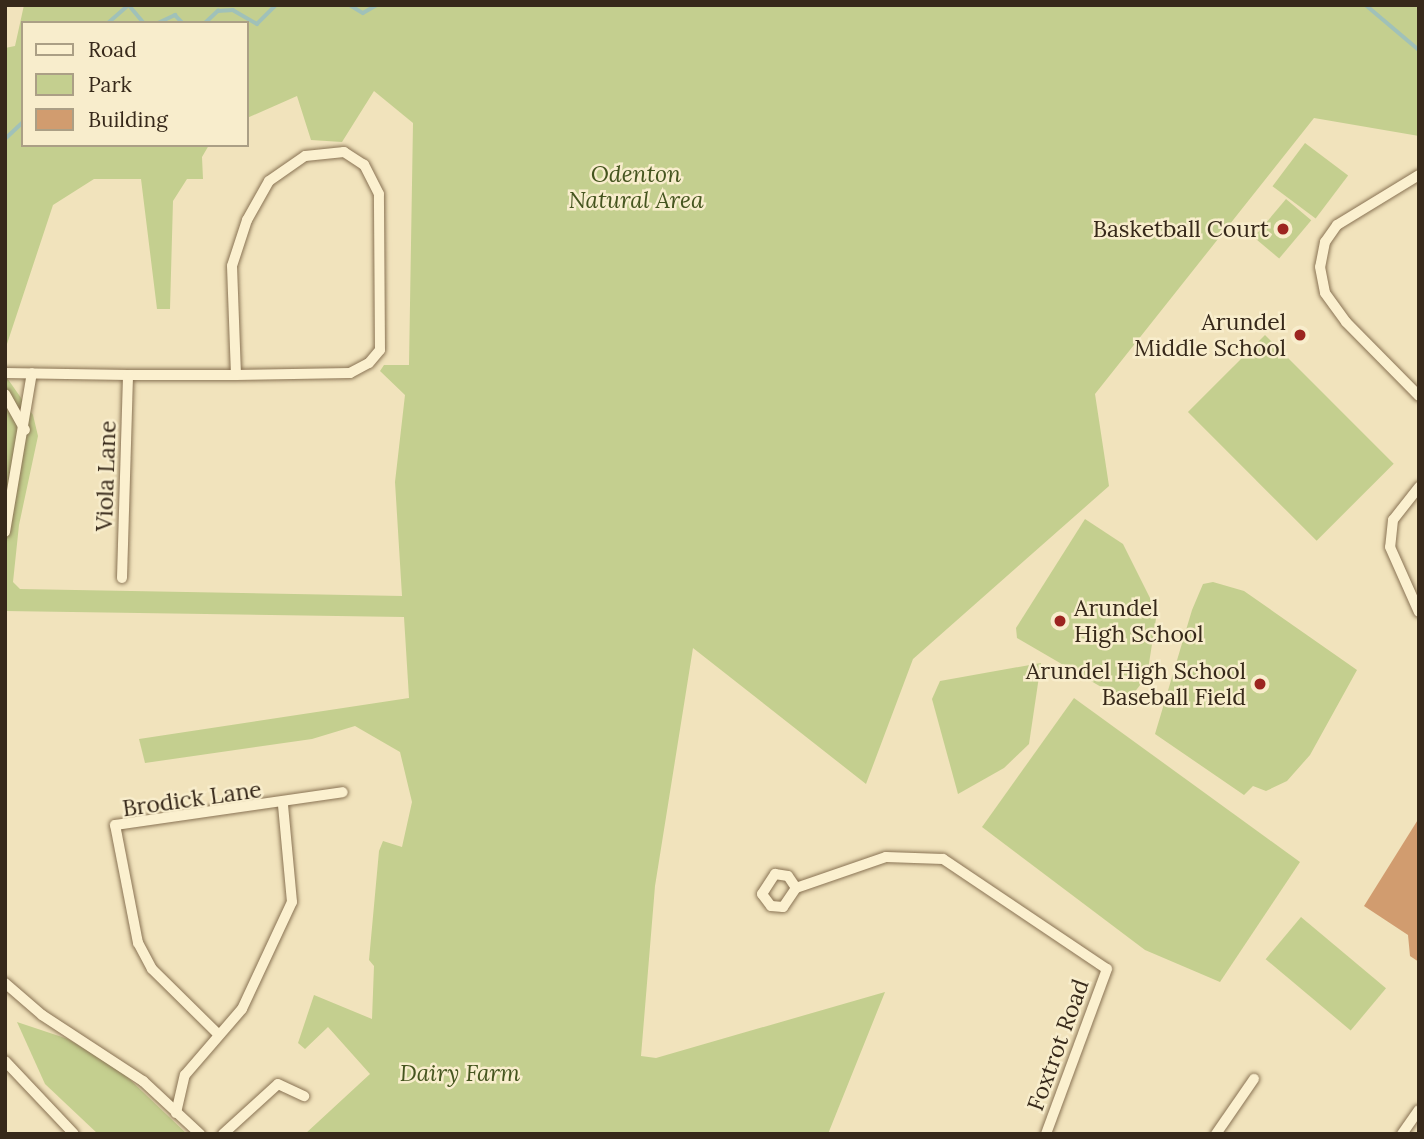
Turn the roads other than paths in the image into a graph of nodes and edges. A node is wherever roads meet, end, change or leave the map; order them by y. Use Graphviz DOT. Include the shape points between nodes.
graph roads {
  1 [pos="1419,175"];
  2 [pos="5,373"];
  3 [pos="32,373"];
  4 [pos="128,375"];
  5 [pos="236,375"];
  6 [pos="5,394"];
  7 [pos="1419,396"];
  8 [pos="26,434"];
  9 [pos="1419,487"];
  10 [pos="5,532"];
  11 [pos="122,578"];
  12 [pos="1419,612"];
  13 [pos="343,792"];
  14 [pos="283,805"];
  15 [pos="796,888"];
  16 [pos="5,983"];
  17 [pos="218,1034"];
  18 [pos="5,1061"];
  19 [pos="1254,1079"];
  20 [pos="304,1096"];
  21 [pos="1419,1110"];
  22 [pos="176,1113"];
  23 [pos="74,1134"];
  24 [pos="200,1134"];
  25 [pos="223,1134"];
  26 [pos="1046,1134"];
  27 [pos="1216,1134"];
  28 [pos="1402,1134"];
  1 -- 7 [label="street" via="1337,225 1325,242 1320,267 1325,293 1346,322"];
  2 -- 3 [label="street"];
  3 -- 4 [label="street"];
  3 -- 8 [label="street"];
  4 -- 5 [label="street"];
  4 -- 11 [label="street, Viola Lane"];
  5 -- 5 [label="street" via="232,266 247,220 269,181 305,156 344,152 364,165 379,194 380,350 350,373"];
  6 -- 8 [label="street"];
  8 -- 10 [label="street"];
  9 -- 12 [label="street" via="1393,520 1390,547"];
  13 -- 14 [label="street, Brodick Lane"];
  14 -- 17 [label="street" via="292,902 242,1009"];
  14 -- 17 [label="street, Brodick Lane" via="115,825 138,943 152,969"];
  15 -- 26 [label="street, Foxtrot Road" via="886,857 943,859 1107,969"];
  16 -- 22 [label="street" via="42,1015 143,1081"];
  17 -- 22 [label="street" via="182,1081"];
  18 -- 23 [label="street"];
  19 -- 27 [label="street"];
  20 -- 25 [label="street" via="278,1084"];
  21 -- 28 [label="street"];
  22 -- 24 [label="street"];
}
